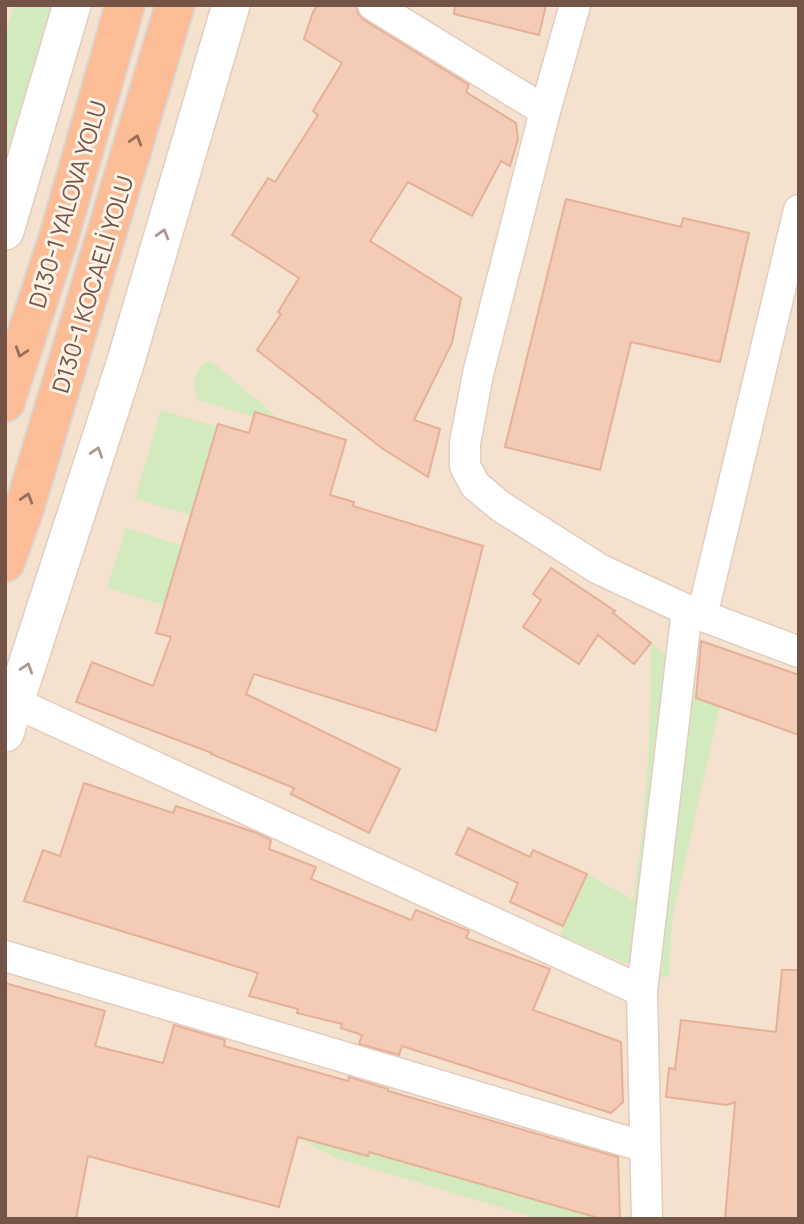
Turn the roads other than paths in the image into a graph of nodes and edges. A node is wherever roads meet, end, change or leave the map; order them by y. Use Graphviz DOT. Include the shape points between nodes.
graph roads {
  1 [pos="72,5"];
  2 [pos="125,5"];
  3 [pos="175,5"];
  4 [pos="231,5"];
  5 [pos="373,5"];
  6 [pos="575,5"];
  7 [pos="545,111"];
  8 [pos="799,210"];
  9 [pos="5,231"];
  10 [pos="5,402"];
  11 [pos="5,562"];
  12 [pos="695,613"];
  13 [pos="799,652"];
  14 [pos="11,718"];
  15 [pos="5,957"];
  16 [pos="642,991"];
  17 [pos="645,1147"];
  18 [pos="647,1219"];
  1 -- 9 [label="street"];
  2 -- 10 [label="highway, D130-1 YALOVA YOLU, one-way" via="59,236"];
  11 -- 3 [label="highway, D130-1 KOCAELİ YOLU, one-way"];
  14 -- 4 [label="street, one-way" via="125,364"];
  5 -- 7 [label="street"];
  6 -- 7 [label="street"];
  7 -- 12 [label="street" via="478,374 465,443 466,466 475,485 500,506 599,569"];
  8 -- 12 [label="street"];
  12 -- 13 [label="street"];
  12 -- 16 [label="street"];
  14 -- 16 [label="street"];
  15 -- 17 [label="street"];
  16 -- 17 [label="street"];
  17 -- 18 [label="street"];
}
